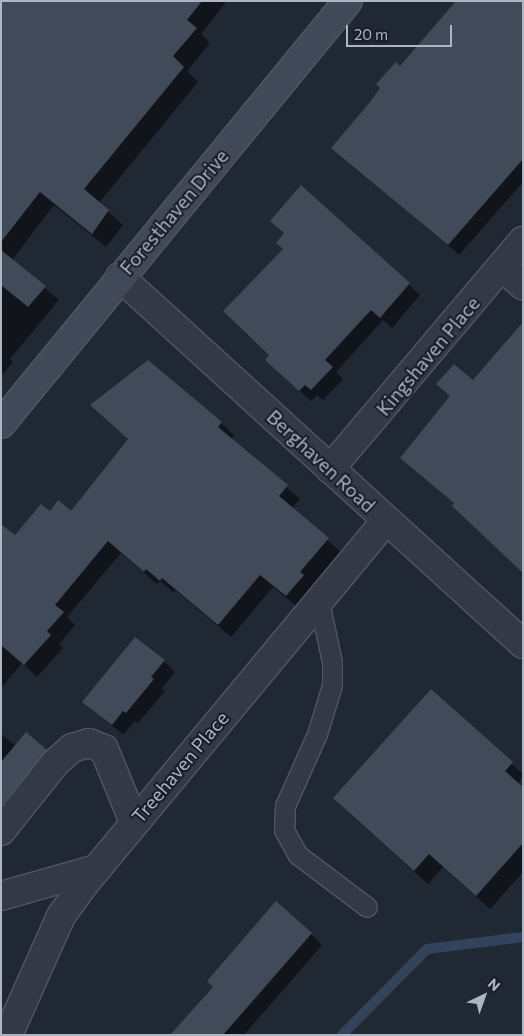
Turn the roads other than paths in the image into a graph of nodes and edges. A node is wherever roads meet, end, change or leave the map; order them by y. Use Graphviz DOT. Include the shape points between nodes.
graph roads {
  1 [pos="348,1"];
  2 [pos="523,241"];
  3 [pos="502,267"];
  4 [pos="120,277"];
  5 [pos="523,285"];
  6 [pos="1,424"];
  7 [pos="330,469"];
  8 [pos="386,521"];
  9 [pos="319,601"];
  10 [pos="523,644"];
  11 [pos="134,822"];
  12 [pos="1,831"];
  13 [pos="96,869"];
  14 [pos="1,896"];
  15 [pos="367,907"];
  16 [pos="8,1035"];
  1 -- 4 [label="street, Foresthaven Drive"];
  2 -- 3 [label="street, Kingshaven Place"];
  3 -- 5 [label="street"];
  3 -- 7 [label="street, Kingshaven Place"];
  4 -- 6 [label="street, Foresthaven Drive"];
  4 -- 7 [label="street, Berghaven Road"];
  7 -- 8 [label="street, Berghaven Road"];
  8 -- 9 [label="street, Treehaven Place"];
  8 -- 10 [label="street, Berghaven Road"];
  9 -- 11 [label="street, Treehaven Place"];
  9 -- 15 [label="lane" via="332,662 332,685 316,734 284,806 284,830 298,855"];
  11 -- 12 [label="street" via="104,750 89,743 72,748 56,763"];
  11 -- 13 [label="street, Treehaven Place"];
  13 -- 14 [label="street"];
  13 -- 16 [label="street, Treehaven Place" via="61,916"];
}
